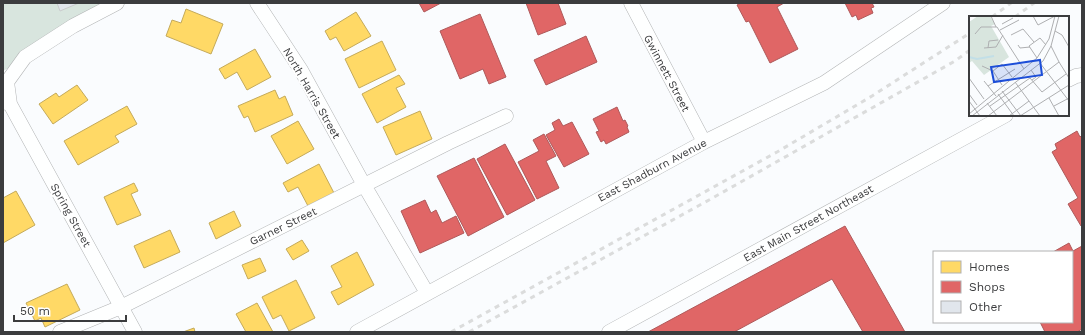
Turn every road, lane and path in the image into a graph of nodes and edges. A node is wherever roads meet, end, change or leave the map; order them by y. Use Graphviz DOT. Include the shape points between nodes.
graph roads {
  1 [pos="116,3"];
  2 [pos="257,3"];
  3 [pos="631,3"];
  4 [pos="943,3"];
  5 [pos="1082,75"];
  6 [pos="1069,80"];
  7 [pos="7,103"];
  8 [pos="506,116"];
  9 [pos="1004,116"];
  10 [pos="704,142"];
  11 [pos="364,185"];
  12 [pos="427,293"];
  13 [pos="121,307"];
  14 [pos="60,332"];
  15 [pos="135,332"];
  16 [pos="357,332"];
  17 [pos="609,332"];
  1 -- 7 [label="street" via="73,26 25,57 7,82"];
  2 -- 11 [label="street, North Harris Street" via="301,70"];
  3 -- 10 [label="street, Gwinnett Street"];
  4 -- 10 [label="street, East Shadburn Avenue" via="824,83"];
  5 -- 6 [label="street"];
  7 -- 13 [label="street, Spring Street"];
  8 -- 11 [label="street, Garner Street"];
  9 -- 17 [label="street, East Main Street Northeast"];
  10 -- 12 [label="street, East Shadburn Avenue"];
  11 -- 12 [label="street, North Harris Street"];
  11 -- 13 [label="street, Garner Street"];
  12 -- 16 [label="street, East Shadburn Avenue"];
  13 -- 14 [label="street, Garner Street"];
  13 -- 15 [label="street, Spring Street"];
}
